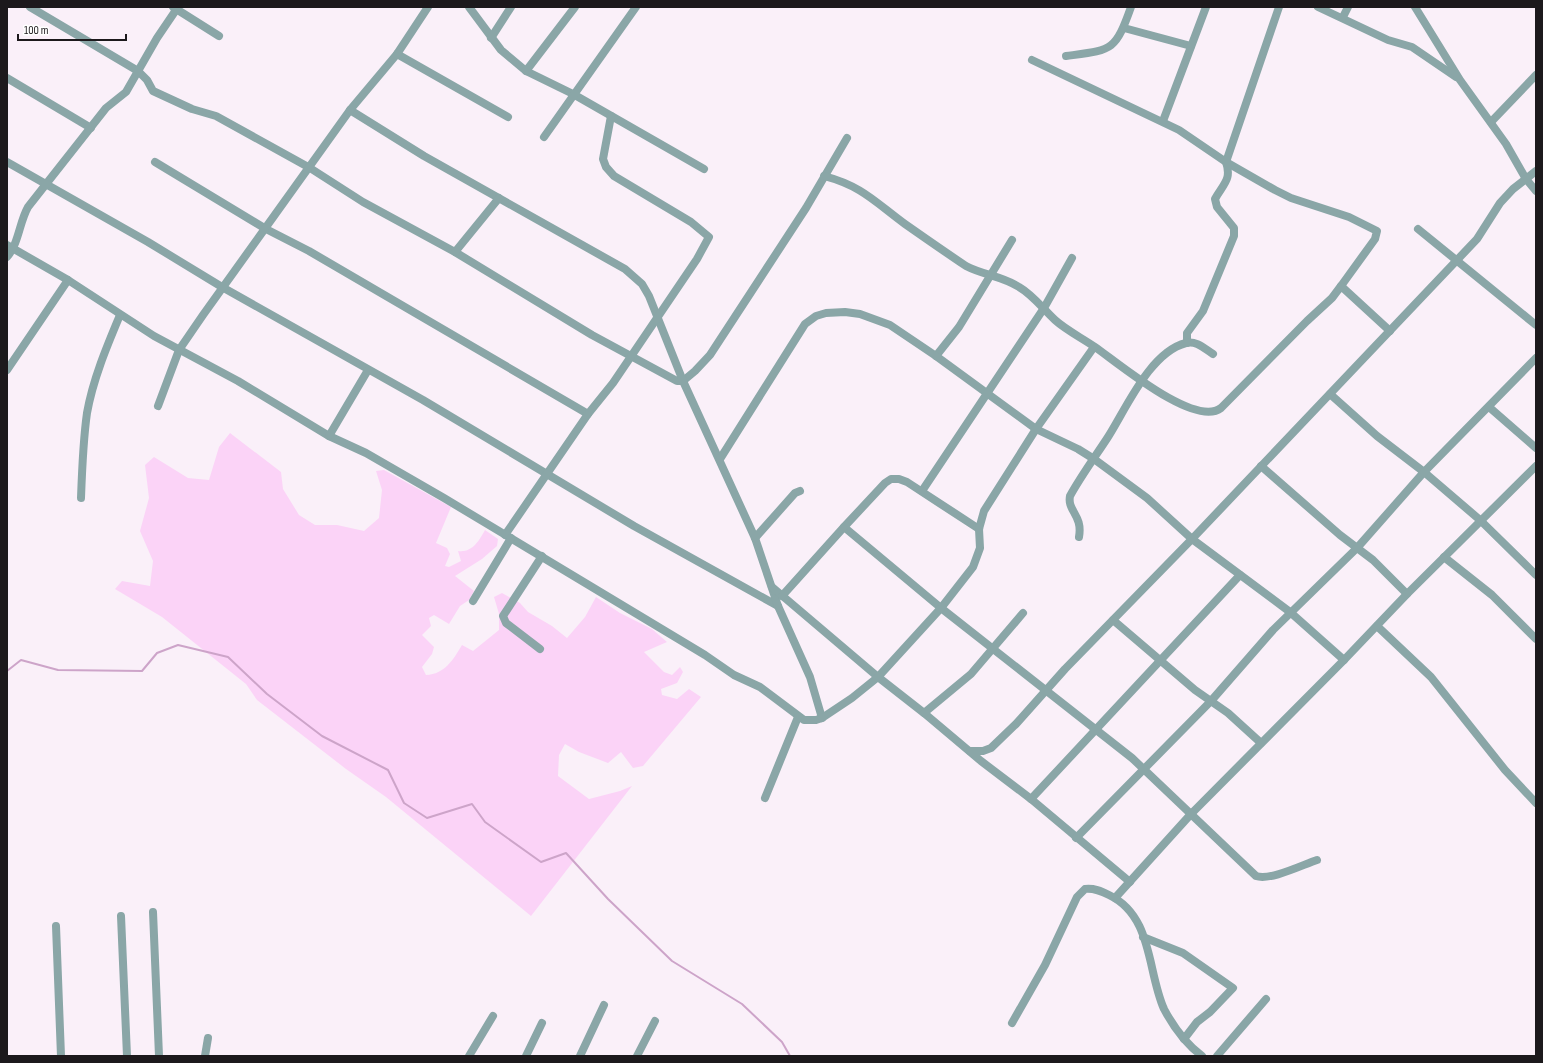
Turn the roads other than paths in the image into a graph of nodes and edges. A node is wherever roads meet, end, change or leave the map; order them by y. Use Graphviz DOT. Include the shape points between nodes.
graph roads {
  1 [pos="30,7"];
  2 [pos="428,7"];
  3 [pos="469,7"];
  4 [pos="511,7"];
  5 [pos="575,7"];
  6 [pos="636,7"];
  7 [pos="1131,7"];
  8 [pos="1206,7"];
  9 [pos="1279,7"];
  10 [pos="1318,7"];
  11 [pos="1348,7"];
  12 [pos="1415,7"];
  13 [pos="176,8"];
  14 [pos="1342,17"];
  15 [pos="1124,28"];
  16 [pos="219,36"];
  17 [pos="491,38"];
  18 [pos="1190,46"];
  19 [pos="397,54"];
  20 [pos="1066,56"];
  21 [pos="1032,60"];
  22 [pos="1444,63"];
  23 [pos="138,71"];
  24 [pos="526,71"];
  25 [pos="1536,75"];
  26 [pos="7,78"];
  27 [pos="573,94"];
  28 [pos="350,110"];
  29 [pos="611,116"];
  30 [pos="508,117"];
  31 [pos="1163,121"];
  32 [pos="1491,122"];
  33 [pos="91,128"];
  34 [pos="544,137"];
  35 [pos="847,138"];
  36 [pos="7,162"];
  37 [pos="155,162"];
  38 [pos="1226,162"];
  39 [pos="310,168"];
  40 [pos="704,169"];
  41 [pos="1536,171"];
  42 [pos="824,176"];
  43 [pos="1526,179"];
  44 [pos="46,184"];
  45 [pos="1536,190"];
  46 [pos="499,198"];
  47 [pos="266,229"];
  48 [pos="1418,229"];
  49 [pos="1012,240"];
  50 [pos="10,247"];
  51 [pos="455,252"];
  52 [pos="7,257"];
  53 [pos="1072,258"];
  54 [pos="1456,259"];
  55 [pos="976,271"];
  56 [pos="991,274"];
  57 [pos="68,280"];
  58 [pos="983,286"];
  59 [pos="1341,286"];
  60 [pos="222,287"];
  61 [pos="1044,308"];
  62 [pos="120,314"];
  63 [pos="657,318"];
  64 [pos="1536,325"];
  65 [pos="1390,331"];
  66 [pos="1187,343"];
  67 [pos="1094,346"];
  68 [pos="179,350"];
  69 [pos="1213,354"];
  70 [pos="631,356"];
  71 [pos="936,356"];
  72 [pos="1536,358"];
  73 [pos="7,370"];
  74 [pos="368,370"];
  75 [pos="683,381"];
  76 [pos="1141,381"];
  77 [pos="987,392"];
  78 [pos="1330,394"];
  79 [pos="158,406"];
  80 [pos="1489,407"];
  81 [pos="588,414"];
  82 [pos="1036,429"];
  83 [pos="329,436"];
  84 [pos="1536,448"];
  85 [pos="720,459"];
  86 [pos="1094,459"];
  87 [pos="1261,466"];
  88 [pos="1536,466"];
  89 [pos="1424,472"];
  90 [pos="546,474"];
  91 [pos="800,491"];
  92 [pos="922,491"];
  93 [pos="81,498"];
  94 [pos="1480,520"];
  95 [pos="844,526"];
  96 [pos="979,529"];
  97 [pos="508,537"];
  98 [pos="1079,537"];
  99 [pos="755,538"];
  100 [pos="1192,539"];
  101 [pos="1357,548"];
  102 [pos="542,556"];
  103 [pos="1444,557"];
  104 [pos="1536,574"];
  105 [pos="1240,575"];
  106 [pos="771,587"];
  107 [pos="1406,594"];
  108 [pos="782,596"];
  109 [pos="473,601"];
  110 [pos="778,606"];
  111 [pos="941,608"];
  112 [pos="1290,612"];
  113 [pos="1023,613"];
  114 [pos="1113,620"];
  115 [pos="1378,626"];
  116 [pos="1536,639"];
  117 [pos="540,649"];
  118 [pos="993,649"];
  119 [pos="1162,660"];
  120 [pos="1344,660"];
  121 [pos="878,677"];
  122 [pos="1046,690"];
  123 [pos="1211,701"];
  124 [pos="924,712"];
  125 [pos="798,717"];
  126 [pos="822,718"];
  127 [pos="1095,729"];
  128 [pos="1261,743"];
  129 [pos="970,751"];
  130 [pos="1145,770"];
  131 [pos="765,798"];
  132 [pos="1031,799"];
  133 [pos="1536,803"];
  134 [pos="1191,814"];
  135 [pos="1076,838"];
  136 [pos="1317,860"];
  137 [pos="1130,882"];
  138 [pos="1115,898"];
  139 [pos="153,912"];
  140 [pos="122,916"];
  141 [pos="56,926"];
  142 [pos="1143,937"];
  143 [pos="1266,999"];
  144 [pos="604,1005"];
  145 [pos="493,1016"];
  146 [pos="655,1021"];
  147 [pos="542,1023"];
  148 [pos="1012,1023"];
  149 [pos="208,1038"];
  150 [pos="1184,1039"];
  151 [pos="61,1056"];
  152 [pos="127,1056"];
  153 [pos="159,1056"];
  154 [pos="205,1056"];
  155 [pos="469,1056"];
  156 [pos="526,1056"];
  157 [pos="580,1056"];
  158 [pos="637,1056"];
  159 [pos="1202,1056"];
  160 [pos="1217,1056"];
  1 -- 23 [label="street"];
  2 -- 19 [label="street"];
  3 -- 17 [label="street"];
  4 -- 17 [label="street"];
  5 -- 24 [label="street"];
  6 -- 27 [label="street"];
  7 -- 15 [label="street"];
  8 -- 18 [label="street"];
  9 -- 38 [label="street"];
  10 -- 14 [label="street"];
  11 -- 14 [label="street"];
  12 -- 22 [label="street"];
  13 -- 16 [label="street"];
  13 -- 23 [label="street"];
  14 -- 22 [label="street" via="1388,40 1412,47"];
  15 -- 18 [label="street"];
  15 -- 20 [label="street" via="1114,44 1107,48"];
  17 -- 24 [label="street"];
  18 -- 31 [label="street"];
  19 -- 28 [label="street"];
  19 -- 30 [label="street"];
  21 -- 31 [label="street"];
  22 -- 32 [label="street"];
  23 -- 33 [label="street" via="126,92 106,108"];
  23 -- 39 [label="street" via="153,91 192,109 216,116"];
  24 -- 27 [label="street"];
  25 -- 32 [label="street"];
  26 -- 33 [label="street"];
  27 -- 29 [label="street"];
  27 -- 34 [label="street"];
  28 -- 39 [label="street"];
  28 -- 46 [label="street"];
  29 -- 40 [label="street"];
  29 -- 63 [label="street" via="603,159 606,167 614,176 691,222 709,237"];
  31 -- 38 [label="street"];
  32 -- 43 [label="street"];
  33 -- 44 [label="street"];
  35 -- 42 [label="street"];
  36 -- 44 [label="street"];
  37 -- 47 [label="street"];
  38 -- 59 [label="street" via="1291,198 1349,217 1377,231 1375,239"];
  38 -- 66 [label="street" via="1229,174 1215,198 1215,203 1235,231 1202,311 1187,333"];
  39 -- 47 [label="street"];
  39 -- 51 [label="street" via="363,202"];
  41 -- 43 [label="street"];
  42 -- 55 [label="street" via="855,186 906,225"];
  42 -- 75 [label="street" via="710,356"];
  43 -- 45 [label="street"];
  43 -- 54 [label="street" via="1500,203 1477,239"];
  44 -- 50 [label="street" via="23,216"];
  44 -- 60 [label="street"];
  46 -- 51 [label="street"];
  46 -- 63 [label="street" via="630,273 642,284"];
  47 -- 60 [label="street"];
  47 -- 81 [label="street" via="309,251"];
  48 -- 54 [label="street"];
  49 -- 56 [label="street"];
  50 -- 52 [label="street"];
  50 -- 57 [label="street"];
  51 -- 70 [label="street"];
  53 -- 61 [label="street"];
  54 -- 64 [label="street"];
  54 -- 65 [label="street"];
  55 -- 56 [label="street"];
  55 -- 58 [label="street"];
  56 -- 58 [label="street"];
  56 -- 61 [label="street" via="1020,287"];
  57 -- 62 [label="street"];
  57 -- 73 [label="street"];
  58 -- 71 [label="street" via="959,328"];
  59 -- 65 [label="street"];
  59 -- 76 [label="street" via="1240,391 1216,412 1199,411 1183,405"];
  60 -- 68 [label="street"];
  60 -- 74 [label="street"];
  61 -- 67 [label="street" via="1056,321"];
  61 -- 77 [label="street"];
  62 -- 68 [label="street"];
  62 -- 93 [label="street" via="88,413"];
  63 -- 70 [label="street"];
  63 -- 75 [label="street"];
  65 -- 78 [label="street"];
  66 -- 69 [label="street" via="1201,345"];
  66 -- 76 [label="street" via="1178,346 1160,360"];
  67 -- 76 [label="street"];
  67 -- 82 [label="street"];
  68 -- 79 [label="street"];
  68 -- 83 [label="street" via="238,381"];
  70 -- 75 [label="street" via="670,378"];
  70 -- 81 [label="street"];
  71 -- 77 [label="street"];
  71 -- 85 [label="street" via="890,325 860,314 845,312 816,316 805,324"];
  72 -- 80 [label="street"];
  74 -- 83 [label="street"];
  74 -- 90 [label="street"];
  75 -- 85 [label="street"];
  76 -- 86 [label="street"];
  77 -- 82 [label="street"];
  77 -- 92 [label="street"];
  78 -- 87 [label="street"];
  78 -- 89 [label="street" via="1377,436"];
  80 -- 84 [label="street"];
  80 -- 89 [label="street"];
  81 -- 90 [label="street"];
  82 -- 86 [label="street"];
  82 -- 96 [label="street" via="984,511"];
  83 -- 97 [label="street" via="366,453"];
  85 -- 99 [label="street"];
  86 -- 98 [label="street" via="1070,496 1070,506 1079,521"];
  86 -- 100 [label="street" via="1147,498"];
  87 -- 100 [label="street"];
  87 -- 101 [label="street"];
  88 -- 94 [label="street"];
  89 -- 94 [label="street"];
  89 -- 101 [label="street"];
  90 -- 97 [label="street"];
  90 -- 110 [label="street"];
  91 -- 99 [label="street" via="795,493"];
  92 -- 95 [label="street" via="899,479 891,479"];
  92 -- 96 [label="street"];
  94 -- 103 [label="street"];
  94 -- 104 [label="street"];
  95 -- 108 [label="street"];
  95 -- 111 [label="street"];
  96 -- 111 [label="street" via="980,548 973,566"];
  97 -- 102 [label="street"];
  97 -- 109 [label="street"];
  99 -- 106 [label="street"];
  100 -- 105 [label="street"];
  100 -- 114 [label="street"];
  101 -- 107 [label="street" via="1373,560"];
  101 -- 112 [label="street"];
  102 -- 117 [label="street" via="504,616 506,623"];
  102 -- 125 [label="street" via="729,672 760,687"];
  103 -- 107 [label="street"];
  103 -- 116 [label="street" via="1492,595"];
  105 -- 112 [label="street"];
  105 -- 119 [label="street"];
  106 -- 108 [label="street"];
  106 -- 110 [label="street"];
  107 -- 115 [label="street"];
  108 -- 121 [label="street"];
  110 -- 126 [label="street" via="805,662"];
  111 -- 118 [label="street"];
  111 -- 121 [label="street"];
  112 -- 120 [label="street"];
  112 -- 123 [label="street"];
  113 -- 118 [label="street"];
  114 -- 119 [label="street"];
  114 -- 122 [label="street"];
  115 -- 120 [label="street"];
  115 -- 133 [label="street" via="1431,677 1505,770"];
  118 -- 122 [label="street"];
  118 -- 124 [label="street" via="971,674"];
  119 -- 123 [label="street"];
  119 -- 127 [label="street"];
  120 -- 128 [label="street"];
  121 -- 124 [label="street"];
  121 -- 126 [label="street"];
  122 -- 127 [label="street"];
  122 -- 129 [label="street" via="991,748"];
  123 -- 128 [label="street" via="1228,712"];
  123 -- 130 [label="street"];
  124 -- 129 [label="street"];
  125 -- 126 [label="street" via="809,721"];
  125 -- 131 [label="street"];
  127 -- 130 [label="street"];
  127 -- 132 [label="street"];
  128 -- 134 [label="street"];
  129 -- 132 [label="street"];
  130 -- 134 [label="street"];
  130 -- 135 [label="street"];
  132 -- 135 [label="street"];
  134 -- 136 [label="street" via="1251,871 1262,878"];
  134 -- 137 [label="street"];
  135 -- 137 [label="street"];
  137 -- 138 [label="street"];
  138 -- 142 [label="street" via="1132,913"];
  138 -- 148 [label="street" via="1092,888 1081,892 1045,965"];
  139 -- 153 [label="street"];
  140 -- 152 [label="street"];
  141 -- 151 [label="street"];
  142 -- 150 [label="street" via="1164,1008"];
  142 -- 150 [label="street" via="1182,954 1233,988 1210,1012 1196,1022"];
  143 -- 160 [label="street"];
  144 -- 157 [label="street"];
  145 -- 155 [label="street"];
  146 -- 158 [label="street"];
  147 -- 156 [label="street"];
  149 -- 154 [label="street"];
  150 -- 159 [label="street"];
}
